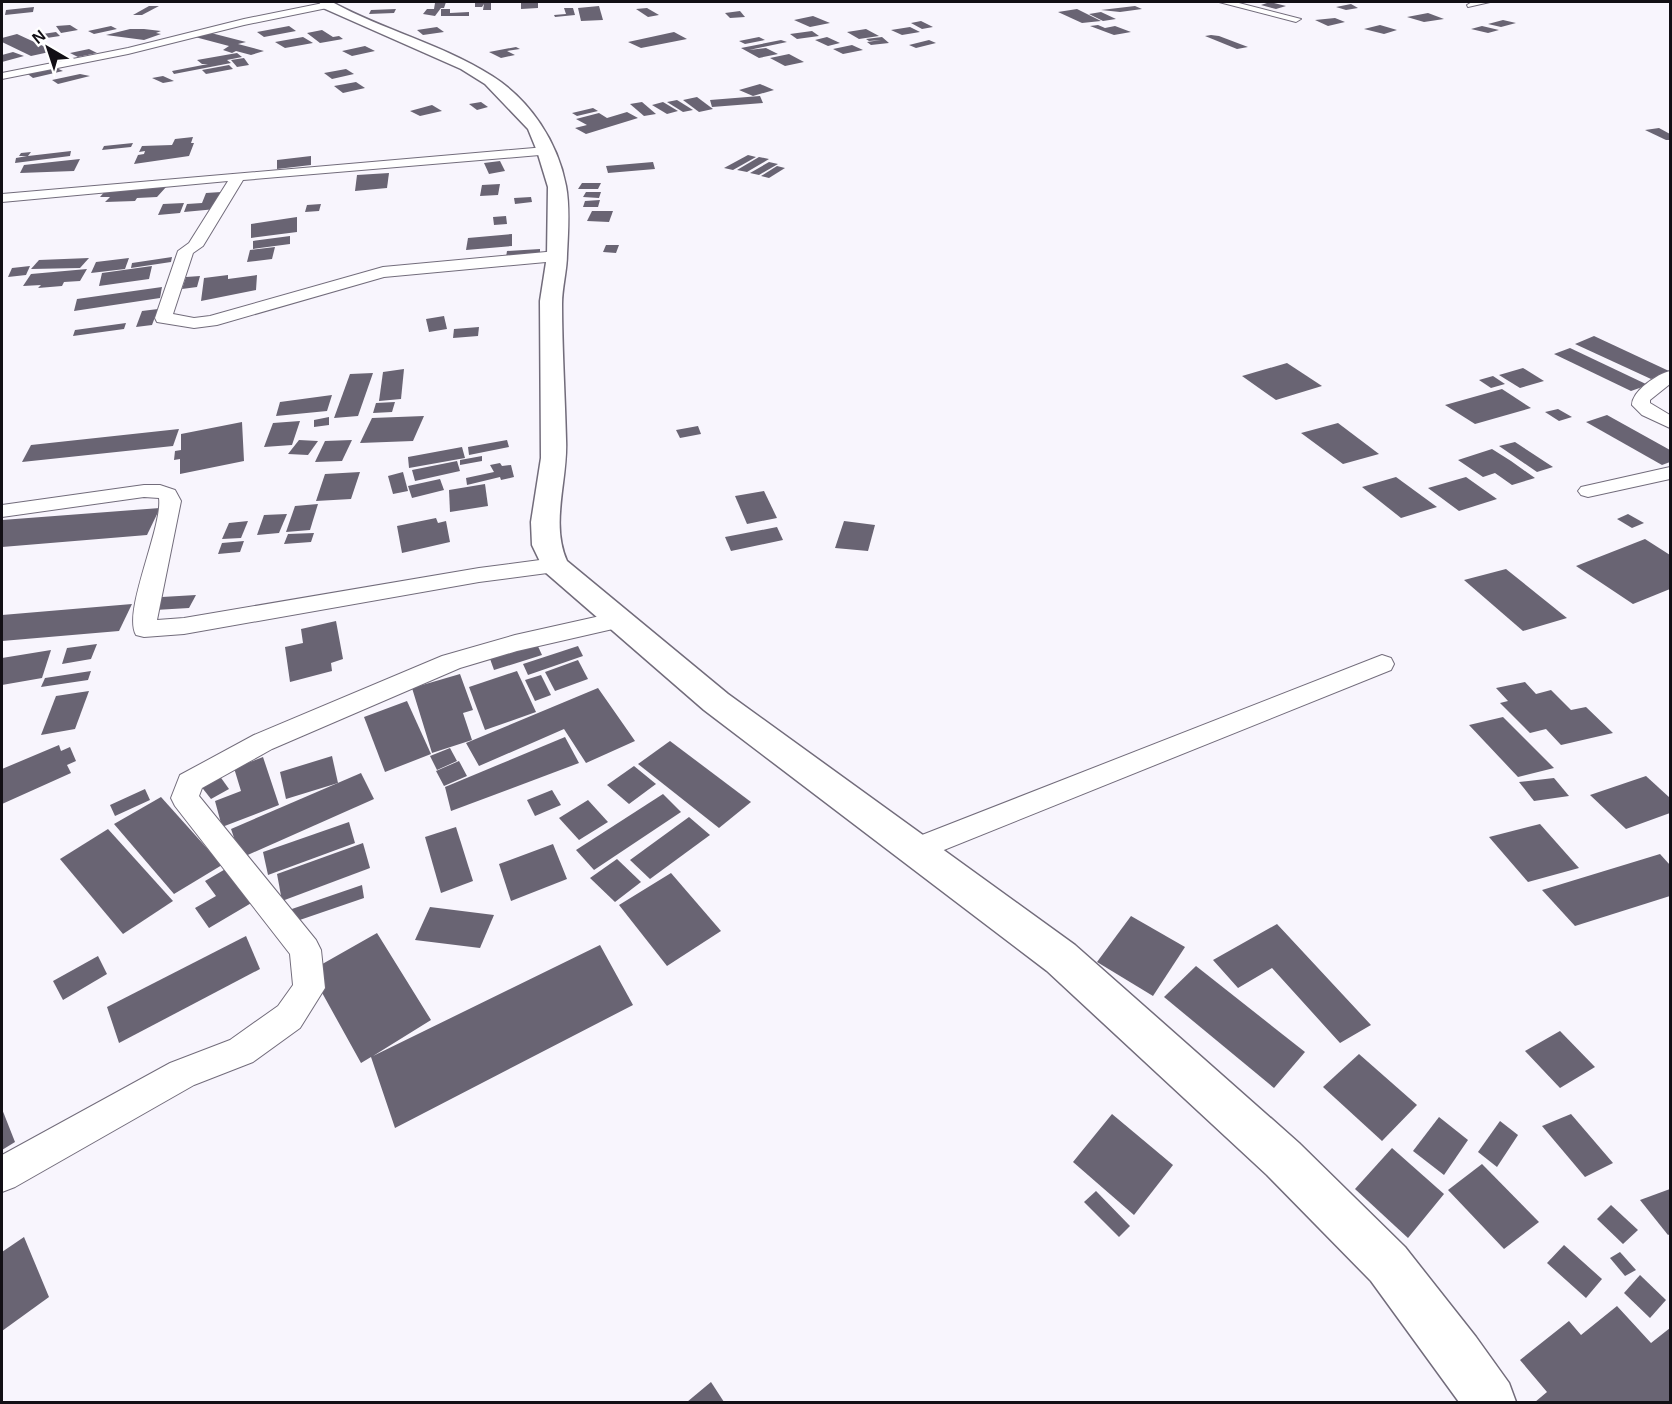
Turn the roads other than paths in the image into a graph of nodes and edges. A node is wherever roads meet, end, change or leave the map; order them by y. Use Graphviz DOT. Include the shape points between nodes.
graph roads {
  1 [pos="1224,2"];
  2 [pos="1485,2"];
  3 [pos="327,3"];
  4 [pos="1472,5"];
  5 [pos="1296,19"];
  6 [pos="2,76"];
  7 [pos="546,152"];
  8 [pos="238,176"];
  9 [pos="2,198"];
  10 [pos="557,256"];
  11 [pos="1671,376"];
  12 [pos="1671,422"];
  13 [pos="1671,473"];
  14 [pos="1588,491"];
  15 [pos="2,511"];
  16 [pos="555,565"];
  17 [pos="618,620"];
  18 [pos="1382,664"];
  19 [pos="914,850"];
  20 [pos="2,1174"];
  21 [pos="1490,1402"];
  1 -- 5 [label="street"];
  2 -- 4 [label="street"];
  3 -- 6 [label="street" via="128,51"];
  3 -- 7 [label="street" via="466,66 490,81 536,128"];
  7 -- 8 [label="street"];
  7 -- 10 [label="street" via="557,187"];
  8 -- 9 [label="street"];
  8 -- 10 [label="street" via="195,246 186,251 163,318 194,323 211,321 383,272"];
  10 -- 16 [label="street" via="550,301 554,458 545,522 546,545"];
  11 -- 12 [label="street" via="1641,398 1641,405"];
  13 -- 14 [label="street"];
  15 -- 16 [label="street" via="144,491 168,494 170,501 144,629 184,626 479,574"];
  16 -- 17 [label="street"];
  17 -- 19 [label="street" via="716,702"];
  17 -- 20 [label="street" via="451,662 263,742 190,782 185,798 305,950 309,988 289,1017 242,1051 182,1074"];
  18 -- 19 [label="street"];
  19 -- 21 [label="street" via="1061,958 1283,1159 1388,1264"];
}
